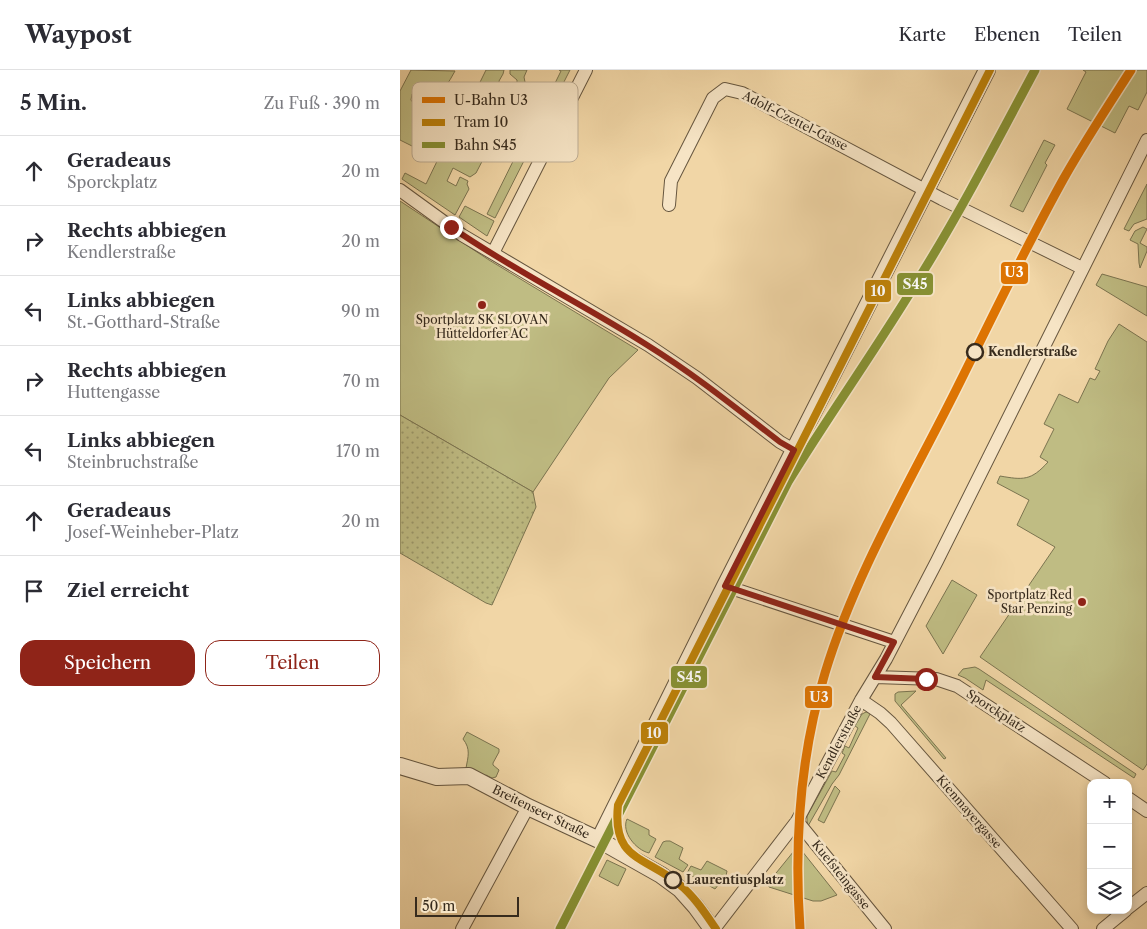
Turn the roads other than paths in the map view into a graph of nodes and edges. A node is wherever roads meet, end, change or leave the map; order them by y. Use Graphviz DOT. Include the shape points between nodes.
graph roads {
  1 [pos="586,70"];
  2 [pos="987,70"];
  3 [pos="578,86"];
  4 [pos="1147,140"];
  5 [pos="540,162"];
  6 [pos="400,190"];
  7 [pos="927,190"];
  8 [pos="668,205"];
  9 [pos="493,254"];
  10 [pos="1082,268"];
  11 [pos="794,450"];
  12 [pos="725,586"];
  13 [pos="894,642"];
  14 [pos="875,677"];
  15 [pos="861,700"];
  16 [pos="400,766"];
  17 [pos="1098,779"];
  18 [pos="1132,801"];
  19 [pos="528,807"];
  20 [pos="1147,812"];
  21 [pos="797,821"];
  22 [pos="599,840"];
  23 [pos="1147,893"];
  24 [pos="1132,905"];
  25 [pos="1121,914"];
  26 [pos="462,929"];
  27 [pos="713,929"];
  28 [pos="885,929"];
  29 [pos="1072,929"];
  30 [pos="1103,929"];
  1 -- 3 [label="street"];
  2 -- 7 [label="street"];
  4 -- 10 [label="street, Kendlerstraße"];
  5 -- 9 [label="street"];
  6 -- 9 [label="street"];
  7 -- 8 [label="street, Adolf-Czettel-Gasse" via="742,93 725,89 713,98 671,182"];
  7 -- 10 [label="street"];
  7 -- 11 [label="street"];
  9 -- 11 [label="street" via="648,345"];
  10 -- 13 [label="street, Kendlerstraße"];
  11 -- 12 [label="street"];
  12 -- 13 [label="street"];
  12 -- 22 [label="street"];
  13 -- 14 [label="street, Kendlerstraße"];
  14 -- 15 [label="street, Kendlerstraße"];
  14 -- 17 [label="street, Sporckplatz" via="936,679 957,686"];
  15 -- 21 [label="street, Kendlerstraße"];
  15 -- 29 [label="street, Kienmayergasse" via="890,723"];
  16 -- 19 [label="street, Breitenseer Straße" via="437,777 469,776"];
  18 -- 20 [label="street"];
  19 -- 22 [label="street, Breitenseer Straße"];
  19 -- 26 [label="street"];
  21 -- 27 [label="street, Kendlerstraße"];
  21 -- 28 [label="street, Kuefsteingasse"];
  22 -- 27 [label="street, Breitenseer Straße" via="680,889"];
  23 -- 24 [label="street"];
  25 -- 30 [label="street"];
}
